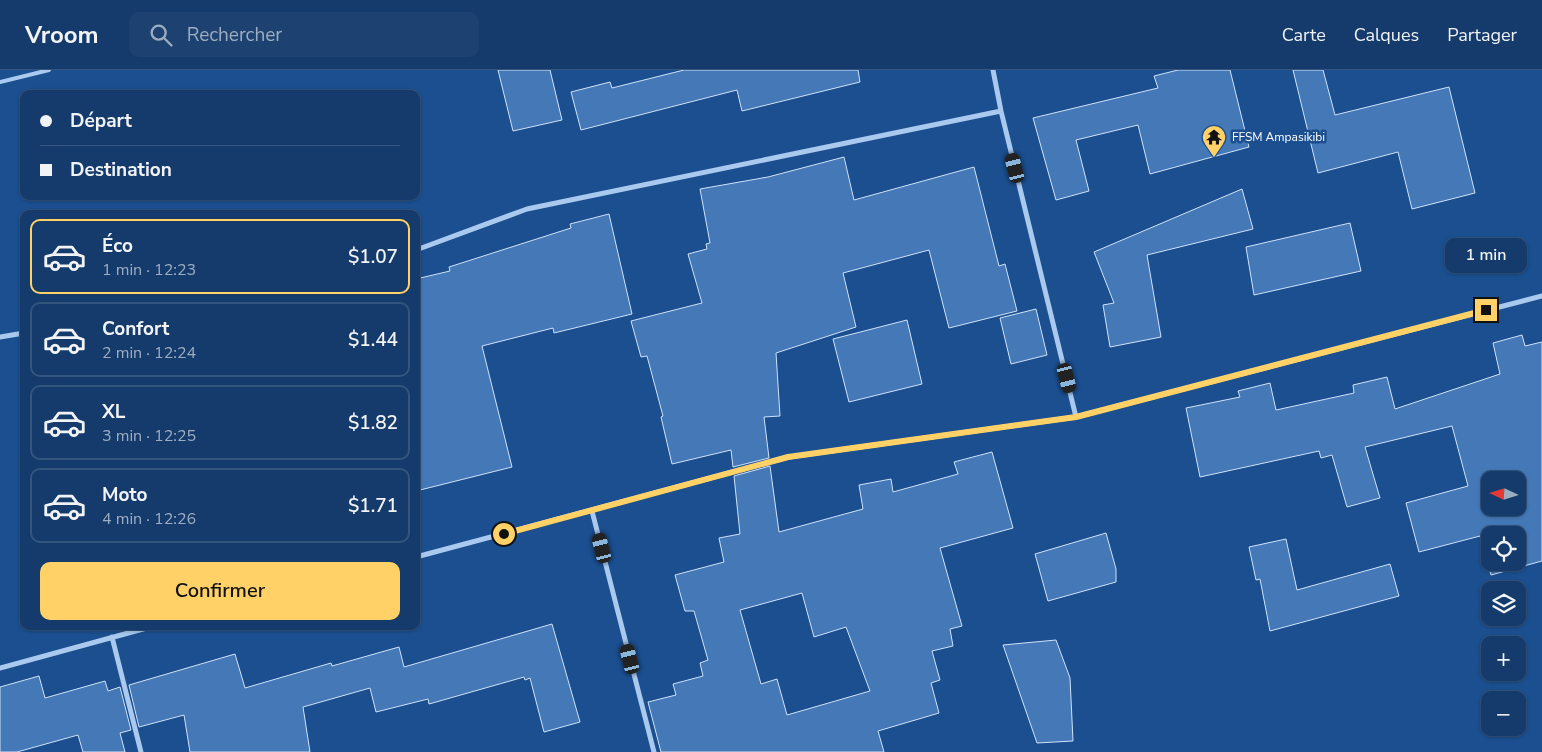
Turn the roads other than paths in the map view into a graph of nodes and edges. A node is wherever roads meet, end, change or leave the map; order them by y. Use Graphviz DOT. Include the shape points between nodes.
graph roads {
  1 [pos="49,70"];
  2 [pos="993,70"];
  3 [pos="0,82"];
  4 [pos="1001,111"];
  5 [pos="420,249"];
  6 [pos="1542,296"];
  7 [pos="20,333"];
  8 [pos="0,336"];
  9 [pos="1076,417"];
  10 [pos="592,511"];
  11 [pos="420,556"];
  12 [pos="139,630"];
  13 [pos="112,637"];
  14 [pos="0,668"];
  15 [pos="142,752"];
  16 [pos="654,752"];
  1 -- 3 [label="lane"];
  2 -- 4 [label="street"];
  4 -- 5 [label="street" via="527,209"];
  4 -- 9 [label="street"];
  6 -- 9 [label="street"];
  7 -- 8 [label="street"];
  9 -- 10 [label="street" via="788,457"];
  10 -- 11 [label="street"];
  10 -- 16 [label="street"];
  12 -- 13 [label="street"];
  13 -- 14 [label="street"];
  13 -- 15 [label="street"];
}
